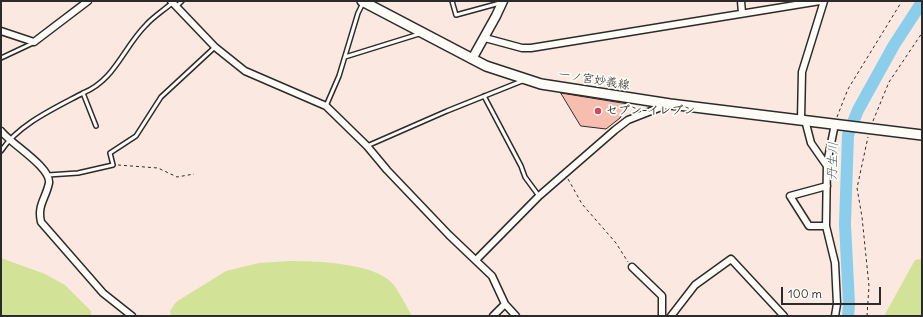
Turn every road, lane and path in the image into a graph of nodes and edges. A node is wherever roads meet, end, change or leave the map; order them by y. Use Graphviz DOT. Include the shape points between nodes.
graph roads {
  1 [pos="88,1"];
  2 [pos="182,1"];
  3 [pos="452,1"];
  4 [pos="741,1"];
  5 [pos="820,1"];
  6 [pos="824,1"];
  7 [pos="902,1"];
  8 [pos="366,2"];
  9 [pos="502,2"];
  10 [pos="174,3"];
  11 [pos="742,13"];
  12 [pos="1,31"];
  13 [pos="422,33"];
  14 [pos="922,33"];
  15 [pos="485,38"];
  16 [pos="34,42"];
  17 [pos="215,47"];
  18 [pos="345,57"];
  19 [pos="1,58"];
  20 [pos="472,59"];
  21 [pos="526,80"];
  22 [pos="83,93"];
  23 [pos="484,96"];
  24 [pos="670,104"];
  25 [pos="326,106"];
  26 [pos="803,120"];
  27 [pos="837,124"];
  28 [pos="96,126"];
  29 [pos="869,128"];
  30 [pos="1,131"];
  31 [pos="922,135"];
  32 [pos="8,140"];
  33 [pos="367,146"];
  34 [pos="1,151"];
  35 [pos="113,165"];
  36 [pos="827,166"];
  37 [pos="194,174"];
  38 [pos="565,174"];
  39 [pos="48,175"];
  40 [pos="827,186"];
  41 [pos="539,196"];
  42 [pos="826,226"];
  43 [pos="476,260"];
  44 [pos="632,267"];
  45 [pos="505,304"];
  46 [pos="132,316"];
  47 [pos="493,316"];
  48 [pos="516,316"];
  49 [pos="662,316"];
  50 [pos="671,316"];
  51 [pos="784,316"];
  52 [pos="835,316"];
  53 [pos="866,316"];
  1 -- 16 [label="street"];
  2 -- 10 [label="lane"];
  3 -- 9 [label="lane" via="456,15"];
  4 -- 11 [label="street"];
  5 -- 11 [label="street"];
  6 -- 26 [label="street" via="802,72"];
  7 -- 27 [label="path" via="848,89"];
  8 -- 13 [label="main road, 一ノ宮妙義線"];
  8 -- 18 [label="lane" via="358,13"];
  9 -- 15 [label="street"];
  10 -- 17 [label="street"];
  10 -- 22 [label="lane" via="145,25 107,78 96,88"];
  11 -- 15 [label="street" via="530,48"];
  12 -- 16 [label="street"];
  13 -- 18 [label="lane"];
  13 -- 20 [label="main road, 一ノ宮妙義線"];
  14 -- 29 [label="path" via="889,82"];
  15 -- 20 [label="street"];
  16 -- 19 [label="lane"];
  17 -- 25 [label="street" via="245,71"];
  17 -- 35 [label="lane" via="161,97 136,136 110,152"];
  18 -- 25 [label="lane"];
  20 -- 21 [label="main road, 一ノ宮妙義線"];
  21 -- 23 [label="lane"];
  21 -- 24 [label="main road, 一ノ宮妙義線"];
  22 -- 28 [label="lane"];
  22 -- 32 [label="lane" via="44,114"];
  23 -- 33 [label="lane"];
  23 -- 41 [label="lane" via="525,177"];
  24 -- 26 [label="main road, 一ノ宮妙義線"];
  24 -- 38 [label="street" via="628,120"];
  25 -- 33 [label="street"];
  26 -- 27 [label="main road, 一ノ宮妙義線"];
  26 -- 36 [label="street" via="811,143"];
  27 -- 29 [label="main road, 一ノ宮妙義線"];
  27 -- 36 [label="street"];
  29 -- 31 [label="main road"];
  29 -- 53 [label="path" via="857,188 869,286"];
  30 -- 32 [label="street"];
  32 -- 34 [label="lane"];
  32 -- 39 [label="street" via="40,165"];
  33 -- 43 [label="street" via="449,236"];
  35 -- 37 [label="path" via="158,168 178,177"];
  35 -- 39 [label="lane" via="78,173"];
  36 -- 40 [label="street"];
  38 -- 41 [label="street"];
  38 -- 44 [label="path" via="582,204 616,243"];
  39 -- 46 [label="street" via="49,183 38,212 41,222 103,293"];
  40 -- 42 [label="street"];
  40 -- 42 [label="street" via="790,196 809,226"];
  41 -- 43 [label="street"];
  42 -- 52 [label="street" via="834,263 837,304"];
  43 -- 45 [label="street" via="492,276"];
  44 -- 49 [label="street" via="662,296"];
  45 -- 47 [label="street"];
  45 -- 48 [label="street"];
  50 -- 51 [label="street" via="695,285 731,259"];
}
